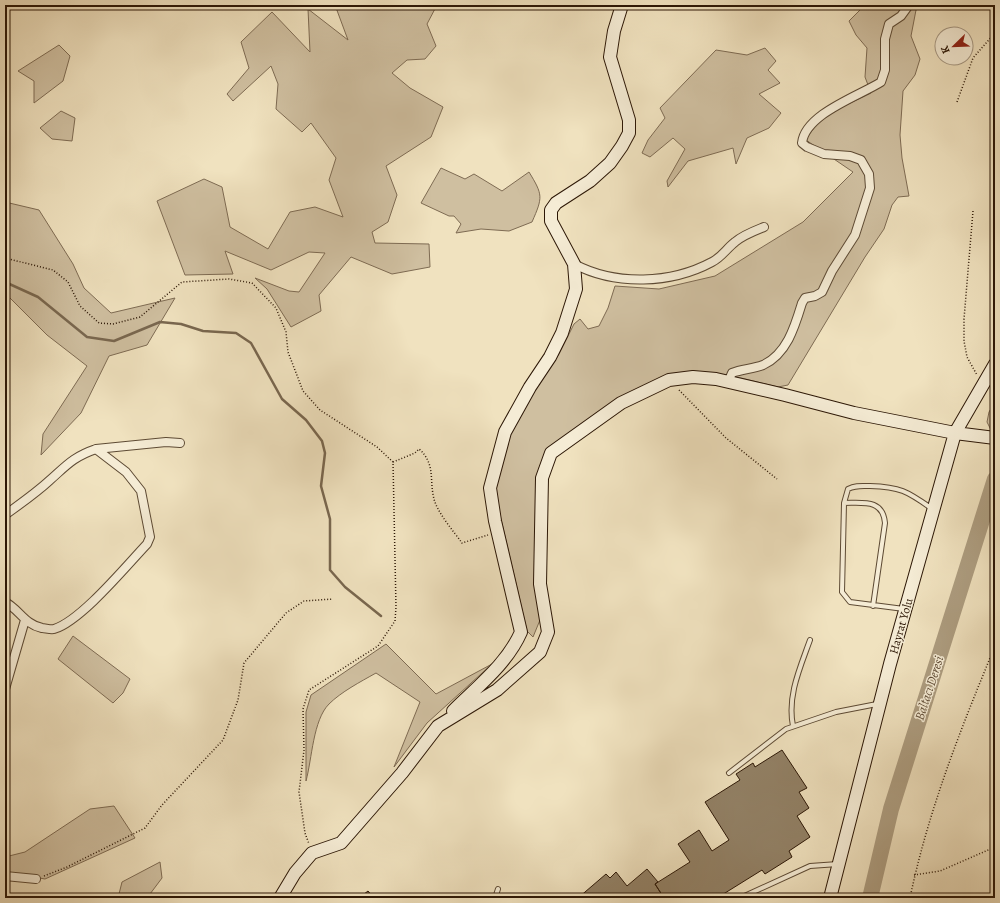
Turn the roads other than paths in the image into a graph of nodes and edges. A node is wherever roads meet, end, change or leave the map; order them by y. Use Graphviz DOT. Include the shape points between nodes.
graph roads {
  1 [pos="622,5"];
  2 [pos="909,5"];
  3 [pos="764,227"];
  4 [pos="574,264"];
  5 [pos="995,364"];
  6 [pos="728,382"];
  7 [pos="955,433"];
  8 [pos="991,437"];
  9 [pos="180,443"];
  10 [pos="96,449"];
  11 [pos="844,503"];
  12 [pos="934,509"];
  13 [pos="5,515"];
  14 [pos="5,602"];
  15 [pos="874,606"];
  16 [pos="906,609"];
  17 [pos="25,620"];
  18 [pos="810,640"];
  19 [pos="5,689"];
  20 [pos="880,704"];
  21 [pos="438,726"];
  22 [pos="793,726"];
  23 [pos="729,773"];
  24 [pos="838,864"];
  25 [pos="5,876"];
  26 [pos="36,879"];
  27 [pos="498,889"];
  28 [pos="280,898"];
  29 [pos="495,898"];
  30 [pos="740,898"];
  31 [pos="830,898"];
  1 -- 4 [label="street" via="610,57 629,120 629,133 610,163 590,181 556,203 551,210 551,221"];
  2 -- 6 [label="street" via="889,24 885,39 885,70 881,82 831,109 803,134 802,143 807,148 824,154 850,156 861,160 869,174 870,188 855,235 822,292 805,298 802,302 788,340 777,356 762,365 732,373"];
  3 -- 4 [label="street" via="736,241 722,257 669,278 616,277 588,271"];
  4 -- 21 [label="street" via="576,289 562,333 505,432 490,488 497,531 521,632 483,684"];
  5 -- 7 [label="street, Hayrat Yolu"];
  6 -- 7 [label="street" via="854,413"];
  6 -- 21 [label="street" via="693,377 669,380 621,403 551,453 542,478 540,584 548,632 540,652 497,690"];
  7 -- 8 [label="street"];
  7 -- 12 [label="street, Hayrat Yolu"];
  9 -- 10 [label="street" via="158,442"];
  10 -- 13 [label="street" via="80,454"];
  10 -- 17 [label="street" via="126,472 141,491 150,537 147,544 100,594 72,618 54,629 41,628"];
  11 -- 12 [label="lane" via="848,489 855,486 892,486 911,494"];
  11 -- 15 [label="lane" via="842,592 850,602"];
  11 -- 15 [label="lane" via="878,506 884,514"];
  12 -- 16 [label="street, Hayrat Yolu"];
  14 -- 17 [label="street"];
  15 -- 16 [label="lane"];
  16 -- 20 [label="street, Hayrat Yolu"];
  17 -- 19 [label="street"];
  18 -- 22 [label="lane" via="793,689 790,713"];
  20 -- 22 [label="lane" via="836,712"];
  20 -- 24 [label="street, Hayrat Yolu"];
  21 -- 28 [label="street" via="402,773 341,843 312,853 295,872"];
  22 -- 23 [label="lane"];
  24 -- 30 [label="lane" via="810,866"];
  24 -- 31 [label="street, Hayrat Yolu"];
  25 -- 26 [label="street"];
  27 -- 29 [label="lane"];
}
